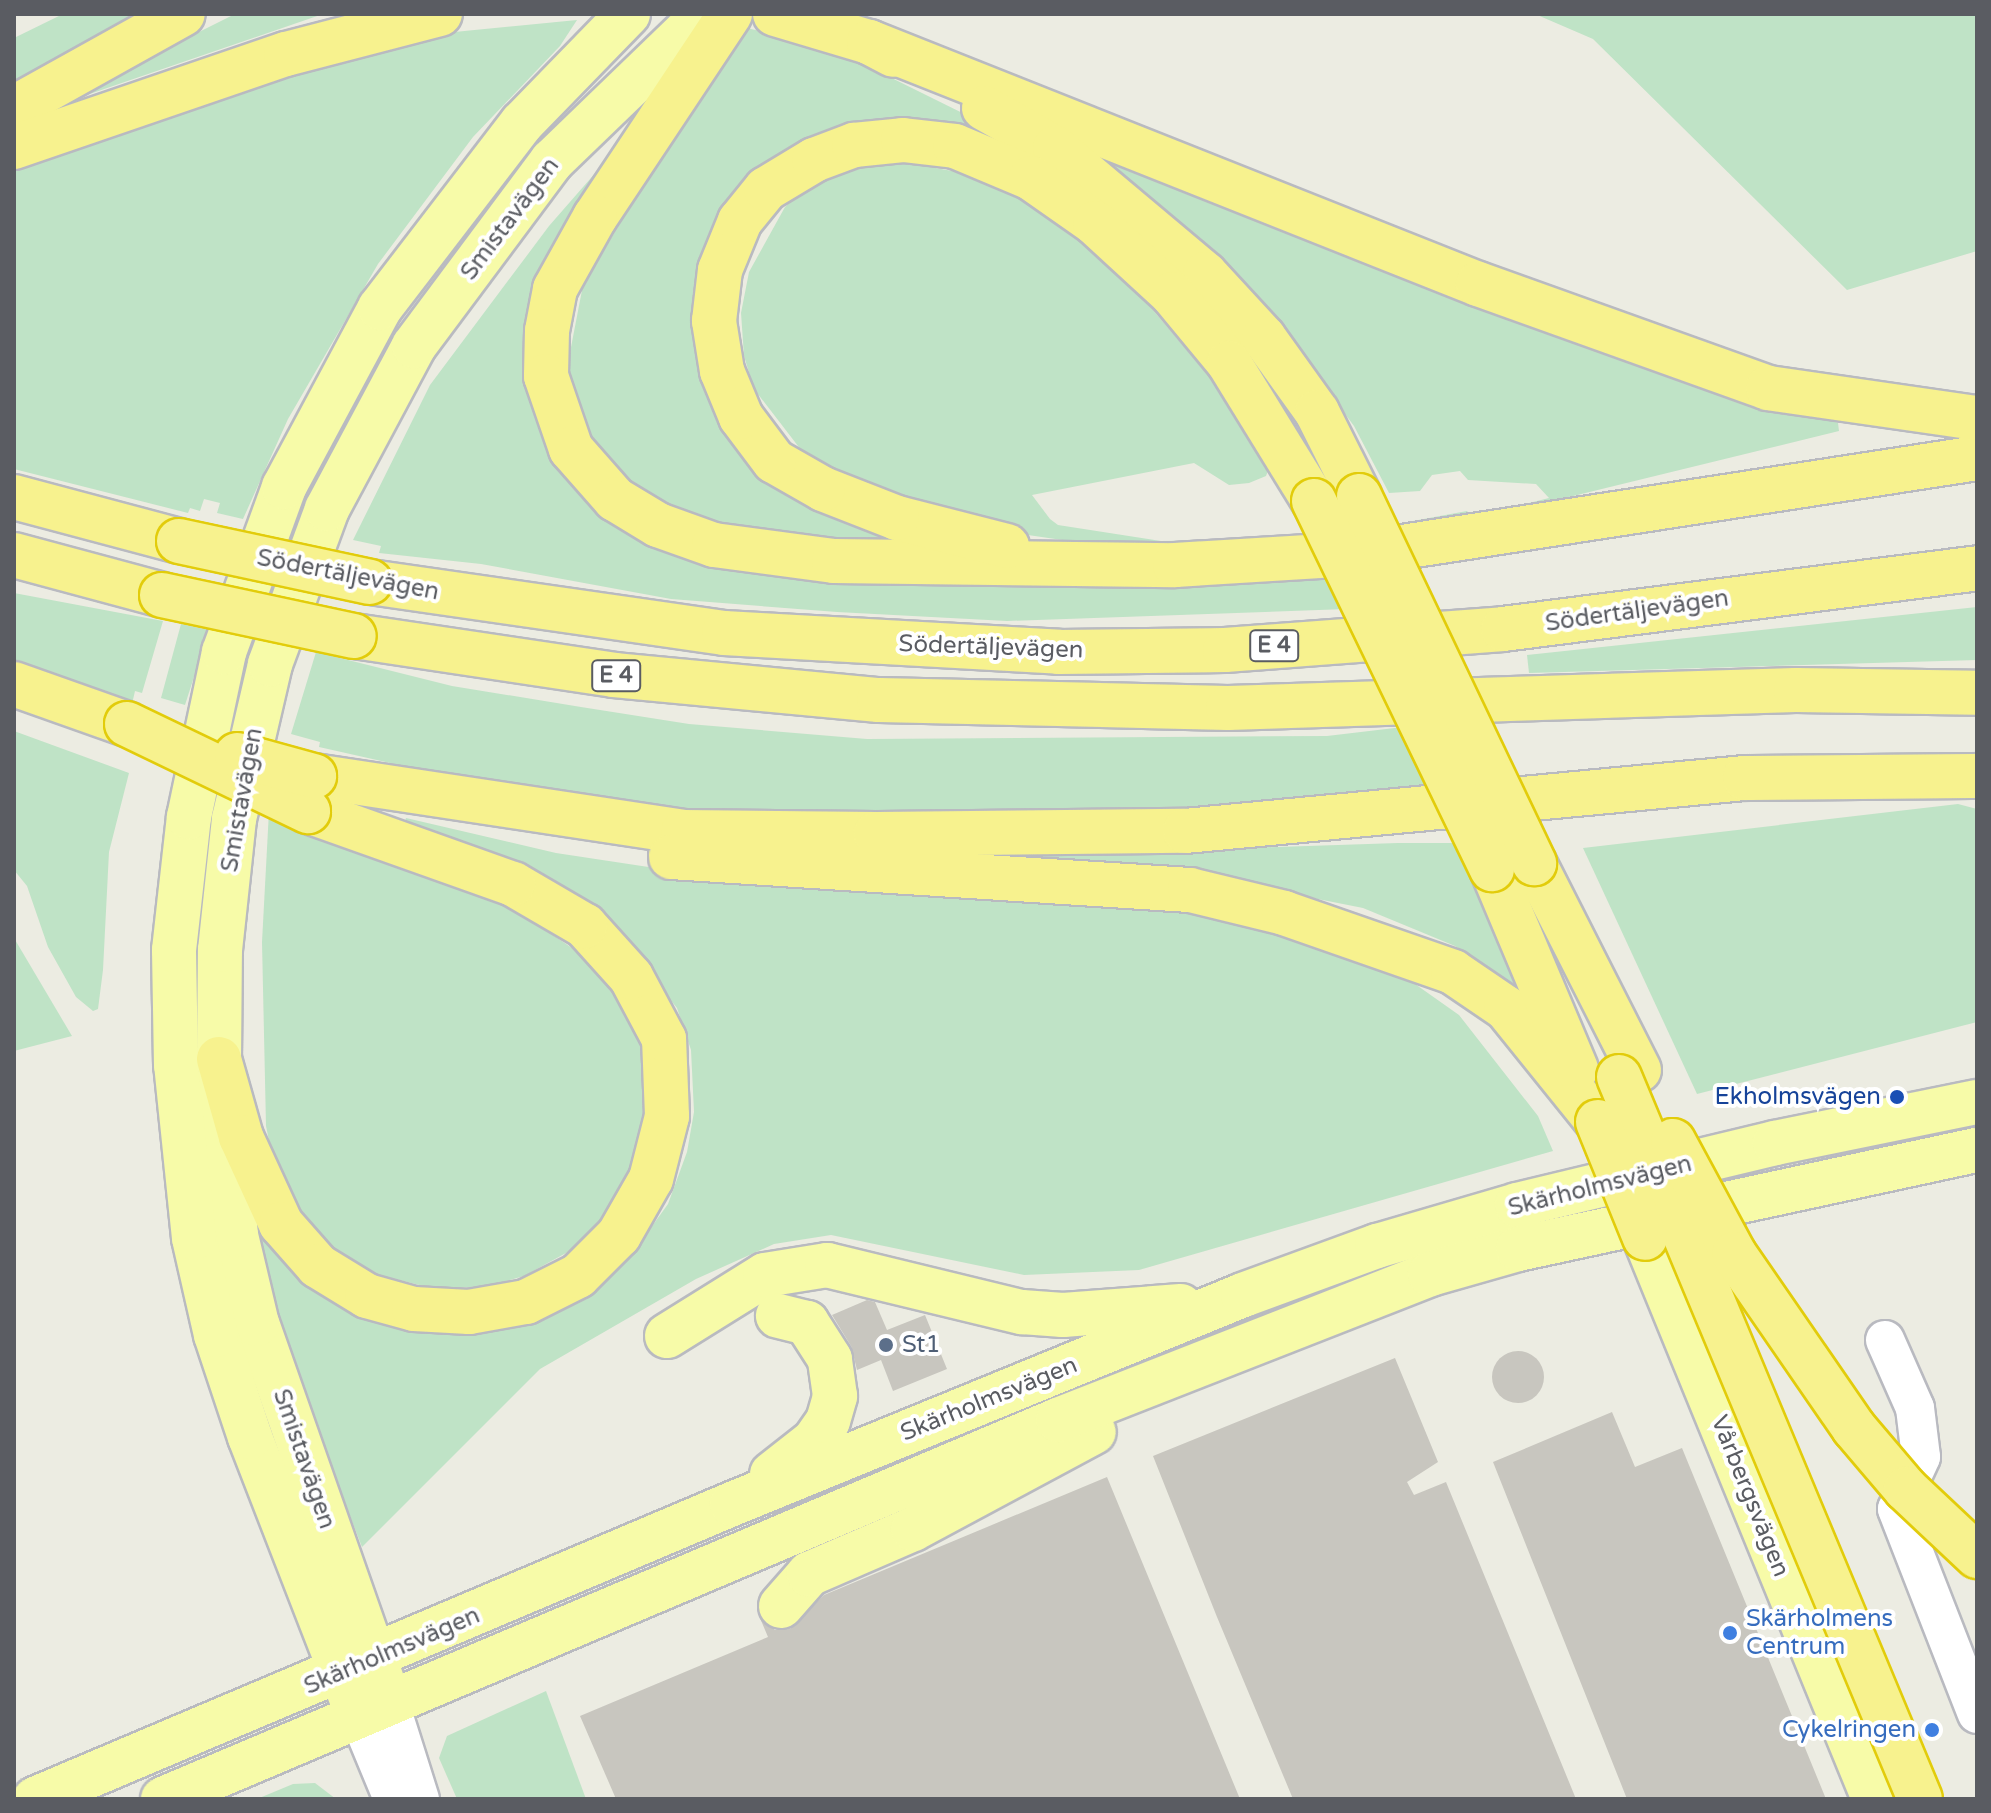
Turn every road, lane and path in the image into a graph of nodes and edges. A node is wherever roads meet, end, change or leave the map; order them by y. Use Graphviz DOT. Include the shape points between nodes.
graph roads {
  1 [pos="183,14"];
  2 [pos="440,14"];
  3 [pos="628,14"];
  4 [pos="704,14"];
  5 [pos="730,14"];
  6 [pos="784,16"];
  7 [pos="869,42"];
  8 [pos="14,108"];
  9 [pos="14,147"];
  10 [pos="1977,419"];
  11 [pos="1977,458"];
  12 [pos="14,497"];
  13 [pos="1568,519"];
  14 [pos="14,555"];
  15 [pos="1075,563"];
  16 [pos="1977,568"];
  17 [pos="14,684"];
  18 [pos="1977,693"];
  19 [pos="1977,776"];
  20 [pos="311,794"];
  21 [pos="1513,866"];
  22 [pos="219,1059"];
  23 [pos="1629,1073"];
  24 [pos="1977,1102"];
  25 [pos="1598,1122"];
  26 [pos="1977,1150"];
  27 [pos="1645,1238"];
  28 [pos="1243,1295"];
  29 [pos="778,1316"];
  30 [pos="667,1336"];
  31 [pos="1885,1340"];
  32 [pos="1202,1361"];
  33 [pos="732,1504"];
  34 [pos="1977,1556"];
  35 [pos="781,1606"];
  36 [pos="358,1666"];
  37 [pos="374,1710"];
  38 [pos="1977,1714"];
  39 [pos="35,1799"];
  40 [pos="163,1799"];
  41 [pos="393,1799"];
  42 [pos="420,1799"];
  43 [pos="1874,1799"];
  44 [pos="1920,1799"];
  1 -- 8 [label="highway"];
  2 -- 9 [label="highway" via="286,54"];
  3 -- 36 [label="main road, Smistavägen" via="522,123 380,308 284,487 224,652 189,817 174,950 176,1065 194,1238 216,1335 250,1437"];
  4 -- 22 [label="main road, Smistavägen" via="552,161 414,346 327,509 270,664 234,819 220,950"];
  5 -- 15 [label="highway" via="595,217 555,289 546,376 571,449 615,499 658,525 714,545 834,561"];
  6 -- 7 [label="highway"];
  7 -- 10 [label="highway" via="1478,284 1768,388"];
  7 -- 21 [label="highway, bridge" via="1055,148 1205,274 1264,338 1317,412 1359,496"];
  10 -- 13 [label="highway" via="1728,473"];
  11 -- 13 [label="highway"];
  12 -- 16 [label="highway, Södertäljevägen / E 4, bridge" via="179,541 370,582 724,633 1059,652 1225,650 1503,629"];
  13 -- 15 [label="highway" via="1357,554 1175,565"];
  14 -- 18 [label="highway, E 4, bridge" via="162,595 354,636 614,675 879,700 1228,708 1796,690"];
  15 -- 21 [label="highway, bridge" via="897,518 823,489 774,461 741,417 726,383 714,321 720,270 740,221 766,189 854,145 903,140 955,146 1031,178 1095,223 1172,294 1229,363 1314,501"];
  17 -- 20 [label="highway, bridge"];
  19 -- 20 [label="highway" via="1745,778 1185,831 683,832"];
  20 -- 22 [label="highway" via="513,884 585,926 631,977 664,1039 667,1116 651,1179 619,1235 578,1276 526,1302 483,1310 402,1306 367,1296 318,1266 281,1224 241,1137"];
  20 -- 25 [label="highway" via="469,817 686,860 1190,890 1284,913 1453,972 1506,1008"];
  21 -- 23 [label="highway"];
  21 -- 25 [label="highway"];
  22 -- 36 [label="main road, Smistavägen" via="236,1235 257,1324"];
  23 -- 34 [label="highway, bridge" via="1734,1254 1804,1360 1906,1489"];
  23 -- 44 [label="highway, bridge"];
  24 -- 28 [label="main road, Skärholmsvägen" via="1775,1143 1503,1209 1377,1246"];
  25 -- 27 [label="highway, bridge"];
  26 -- 32 [label="main road, Skärholmsvägen" via="1518,1249 1430,1274"];
  27 -- 43 [label="main road, Vårbergsvägen"];
  28 -- 30 [label="main road" via="1167,1309 1063,1315 1022,1312 827,1265 765,1275"];
  28 -- 33 [label="main road, Skärholmsvägen"];
  29 -- 33 [label="main road" via="807,1323 830,1359 835,1396 828,1421 814,1441"];
  31 -- 38 [label="street" via="1915,1408 1921,1457 1897,1509"];
  32 -- 35 [label="main road" via="1108,1425 913,1529 809,1574"];
  32 -- 37 [label="main road, Skärholmsvägen"];
  33 -- 36 [label="main road, Skärholmsvägen"];
  36 -- 37 [label="main road, Smistavägen"];
  36 -- 39 [label="main road, Skärholmsvägen"];
  37 -- 40 [label="main road, Skärholmsvägen"];
  37 -- 41 [label="street"];
  37 -- 42 [label="street"];
}
